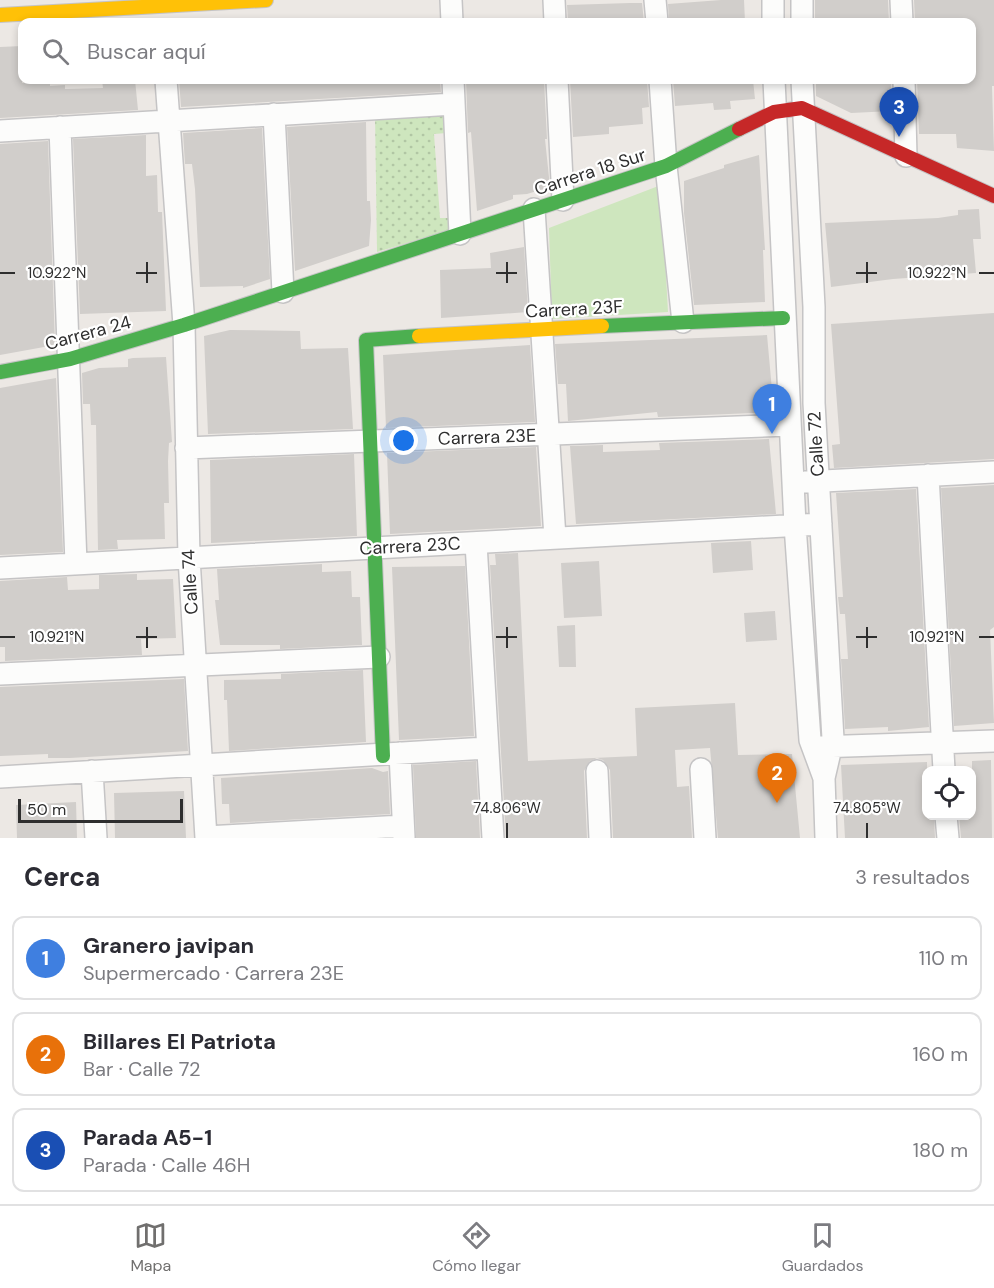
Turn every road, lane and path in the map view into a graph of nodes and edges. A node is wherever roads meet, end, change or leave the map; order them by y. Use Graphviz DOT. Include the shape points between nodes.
graph roads {
  1 [pos="266,0"];
  2 [pos="451,0"];
  3 [pos="554,0"];
  4 [pos="655,0"];
  5 [pos="773,0"];
  6 [pos="802,0"];
  7 [pos="901,0"];
  8 [pos="163,14"];
  9 [pos="0,15"];
  10 [pos="452,18"];
  11 [pos="555,18"];
  12 [pos="657,18"];
  13 [pos="773,18"];
  14 [pos="802,18"];
  15 [pos="902,18"];
  16 [pos="166,84"];
  17 [pos="453,84"];
  18 [pos="557,84"];
  19 [pos="660,84"];
  20 [pos="774,84"];
  21 [pos="802,84"];
  22 [pos="904,84"];
  23 [pos="454,104"];
  24 [pos="802,108"];
  25 [pos="774,112"];
  26 [pos="274,114"];
  27 [pos="168,119"];
  28 [pos="60,127"];
  29 [pos="0,131"];
  30 [pos="906,156"];
  31 [pos="666,166"];
  32 [pos="994,196"];
  33 [pos="563,200"];
  34 [pos="534,209"];
  35 [pos="460,234"];
  36 [pos="283,292"];
  37 [pos="783,318"];
  38 [pos="682,322"];
  39 [pos="184,325"];
  40 [pos="543,328"];
  41 [pos="70,359"];
  42 [pos="0,372"];
  43 [pos="789,425"];
  44 [pos="549,435"];
  45 [pos="370,441"];
  46 [pos="186,448"];
  47 [pos="994,472"];
  48 [pos="928,475"];
  49 [pos="818,481"];
  50 [pos="792,482"];
  51 [pos="821,524"];
  52 [pos="795,525"];
  53 [pos="555,538"];
  54 [pos="476,543"];
  55 [pos="375,548"];
  56 [pos="189,558"];
  57 [pos="76,564"];
  58 [pos="0,568"];
  59 [pos="379,657"];
  60 [pos="195,664"];
  61 [pos="0,674"];
  62 [pos="994,741"];
  63 [pos="942,744"];
  64 [pos="822,747"];
  65 [pos="488,748"];
  66 [pos="392,755"];
  67 [pos="201,765"];
  68 [pos="944,766"];
  69 [pos="700,769"];
  70 [pos="92,771"];
  71 [pos="597,771"];
  72 [pos="0,777"];
  73 [pos="946,820"];
  74 [pos="404,832"];
  75 [pos="310,834"];
  76 [pos="96,838"];
  77 [pos="206,838"];
  78 [pos="493,838"];
  79 [pos="600,838"];
  80 [pos="705,838"];
  81 [pos="826,838"];
  82 [pos="948,838"];
  1 -- 8 [label="street"];
  2 -- 10 [label="street"];
  3 -- 11 [label="street"];
  4 -- 12 [label="street"];
  5 -- 13 [label="street"];
  6 -- 14 [label="street"];
  7 -- 15 [label="street"];
  8 -- 9 [label="street"];
  16 -- 27 [label="street, Calle 74"];
  17 -- 23 [label="street"];
  18 -- 33 [label="street"];
  19 -- 31 [label="street"];
  20 -- 25 [label="street, Calle 72"];
  21 -- 24 [label="street, Calle 72"];
  22 -- 30 [label="street"];
  23 -- 26 [label="street"];
  23 -- 35 [label="street"];
  24 -- 25 [label="street, Carrera 18 Sur"];
  24 -- 30 [label="street"];
  24 -- 49 [label="street, Calle 72" via="814,307"];
  25 -- 31 [label="street, Carrera 18 Sur"];
  25 -- 37 [label="street, Calle 72"];
  26 -- 27 [label="street"];
  26 -- 36 [label="street"];
  27 -- 28 [label="street"];
  27 -- 39 [label="street, Calle 74"];
  28 -- 29 [label="street"];
  28 -- 41 [label="street"];
  30 -- 32 [label="street"];
  31 -- 33 [label="street, Carrera 18 Sur"];
  31 -- 38 [label="street"];
  33 -- 34 [label="street, Carrera 18 Sur"];
  34 -- 35 [label="street, Carrera 18 Sur"];
  34 -- 40 [label="street"];
  35 -- 36 [label="street, Carrera 18 Sur"];
  36 -- 39 [label="street, Carrera 18 Sur"];
  37 -- 38 [label="street, Carrera 23F"];
  37 -- 43 [label="street, Calle 72"];
  38 -- 40 [label="street, Carrera 23F"];
  39 -- 41 [label="street, Carrera 24"];
  39 -- 46 [label="street, Calle 74"];
  40 -- 44 [label="street"];
  40 -- 45 [label="street, Carrera 23F" via="366,340"];
  41 -- 42 [label="street, Carrera 24"];
  41 -- 57 [label="street"];
  43 -- 44 [label="street, Carrera 23E"];
  43 -- 50 [label="street, Calle 72"];
  44 -- 45 [label="street, Carrera 23E"];
  44 -- 53 [label="street"];
  45 -- 46 [label="street, Carrera 23E"];
  45 -- 55 [label="street"];
  46 -- 56 [label="street, Calle 74"];
  47 -- 48 [label="street"];
  48 -- 49 [label="street"];
  48 -- 63 [label="street"];
  49 -- 50 [label="street"];
  49 -- 51 [label="street, Calle 72"];
  50 -- 52 [label="street, Calle 72"];
  51 -- 52 [label="street, Carrera 23C"];
  51 -- 64 [label="street, Calle 72"];
  52 -- 53 [label="street, Carrera 23C"];
  52 -- 64 [label="street, Calle 72"];
  53 -- 54 [label="street, Carrera 23C"];
  54 -- 55 [label="street, Carrera 23C"];
  54 -- 65 [label="street"];
  55 -- 56 [label="street, Carrera 23C"];
  55 -- 59 [label="street"];
  56 -- 57 [label="street, Carrera 23C"];
  56 -- 60 [label="street, Calle 74"];
  57 -- 58 [label="street, Carrera 23C"];
  59 -- 60 [label="street"];
  59 -- 66 [label="street"];
  60 -- 61 [label="street"];
  60 -- 67 [label="street, Calle 74"];
  62 -- 63 [label="street"];
  63 -- 64 [label="street"];
  63 -- 68 [label="street"];
  64 -- 81 [label="street, Calle 72"];
  65 -- 66 [label="street"];
  65 -- 78 [label="street"];
  66 -- 67 [label="street"];
  66 -- 74 [label="street"];
  67 -- 70 [label="street"];
  67 -- 77 [label="street, Calle 74"];
  69 -- 80 [label="street"];
  70 -- 72 [label="street"];
  70 -- 76 [label="street"];
  71 -- 79 [label="street"];
  73 -- 82 [label="street"];
  74 -- 75 [label="street"];
  75 -- 77 [label="street"];
}
